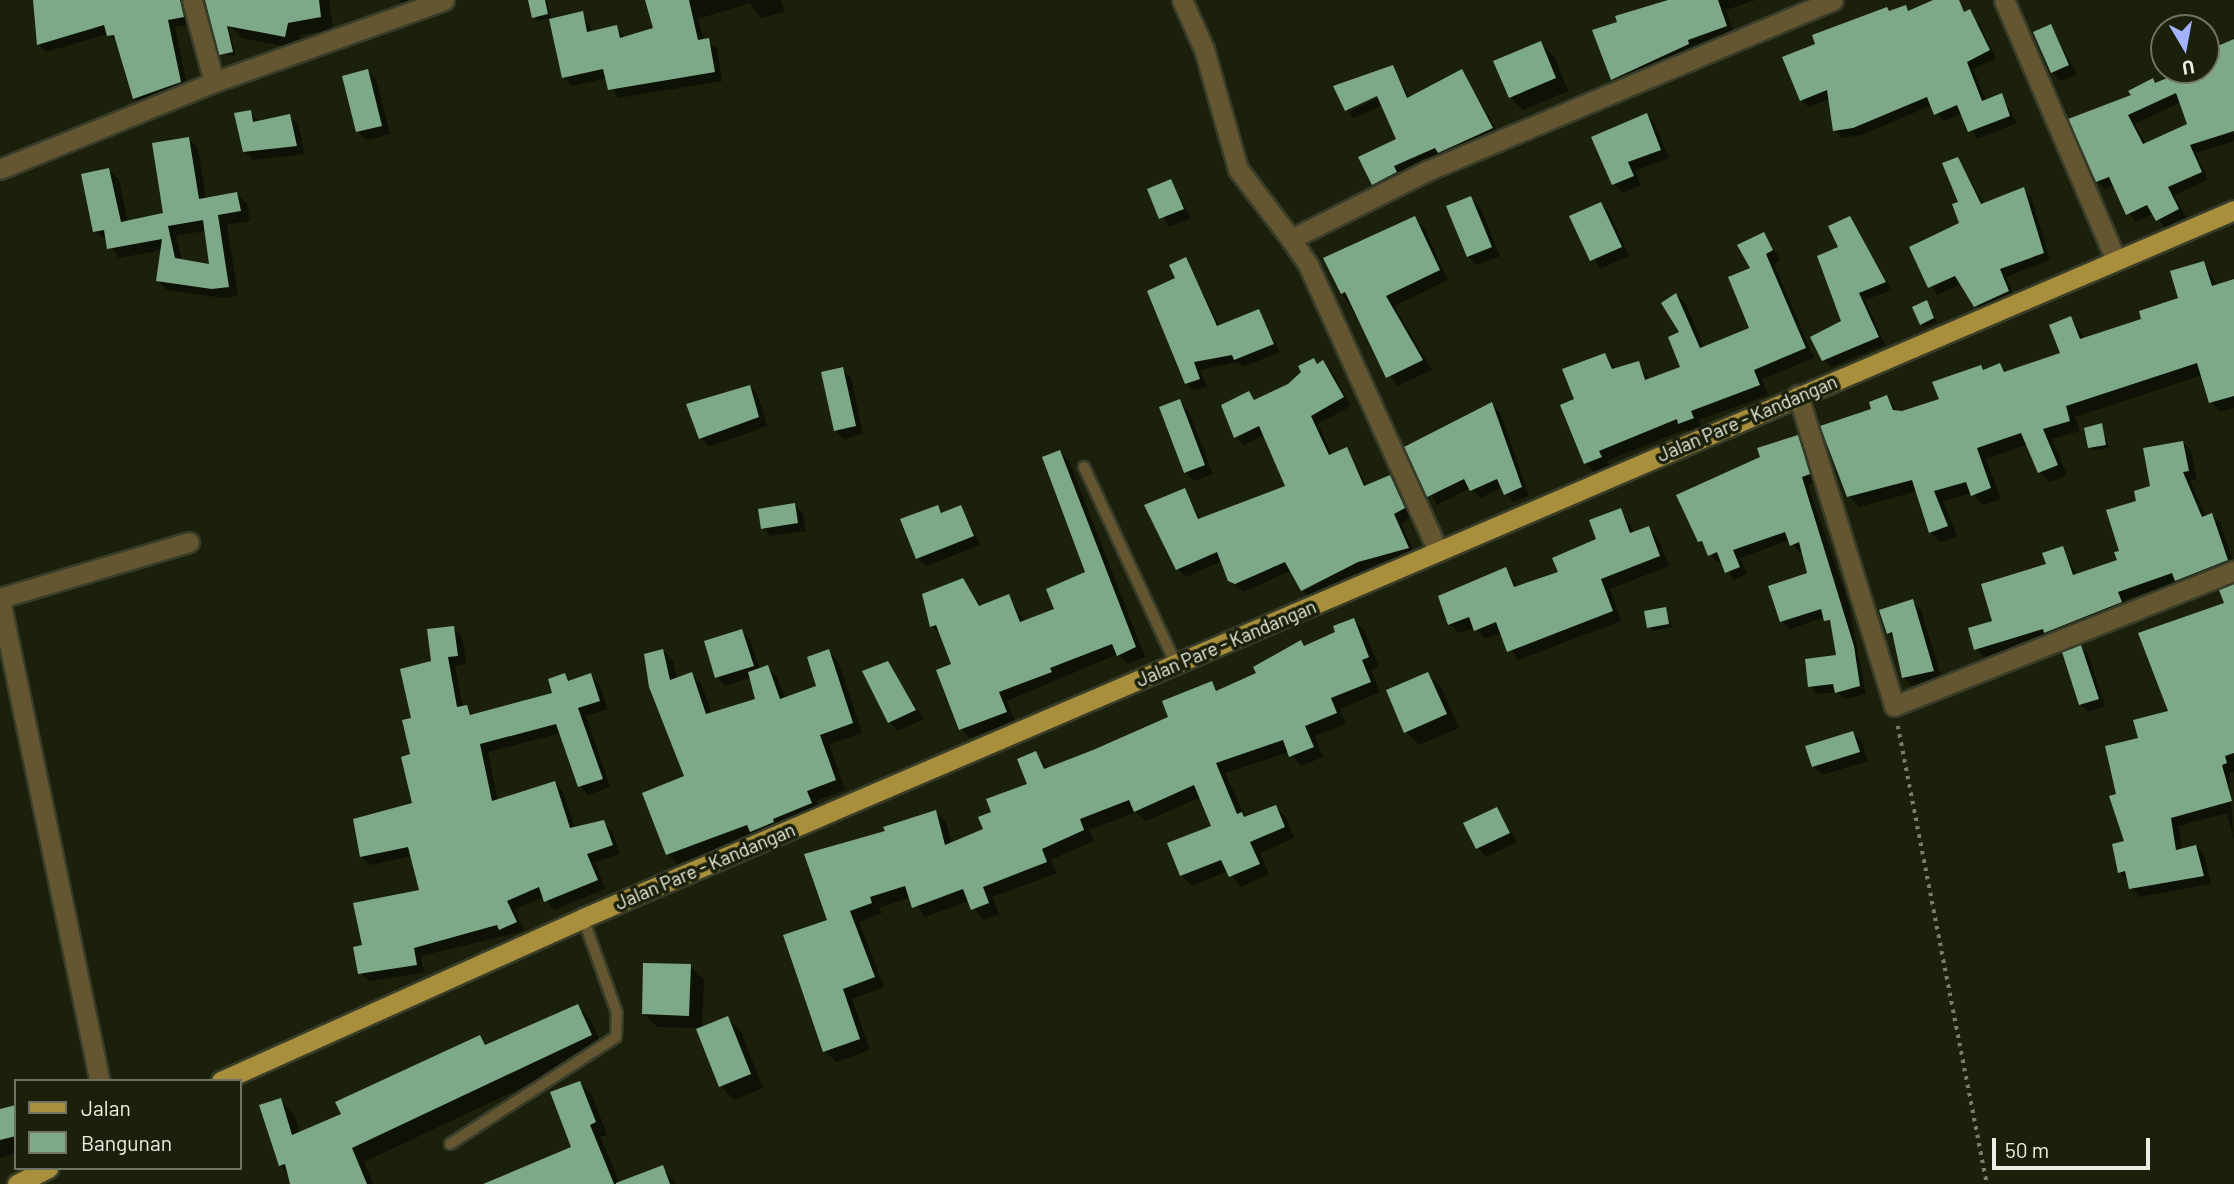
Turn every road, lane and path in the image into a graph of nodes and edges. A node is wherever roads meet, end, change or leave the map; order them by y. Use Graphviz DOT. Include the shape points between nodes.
graph roads {
  1 [pos="191,0"];
  2 [pos="444,0"];
  3 [pos="1182,0"];
  4 [pos="1833,0"];
  5 [pos="2004,0"];
  6 [pos="214,82"];
  7 [pos="0,169"];
  8 [pos="2234,210"];
  9 [pos="1291,239"];
  10 [pos="2116,260"];
  11 [pos="1798,395"];
  12 [pos="1084,467"];
  13 [pos="189,542"];
  14 [pos="1438,551"];
  15 [pos="2234,571"];
  16 [pos="0,599"];
  17 [pos="1176,664"];
  18 [pos="1894,706"];
  19 [pos="583,918"];
  20 [pos="100,1079"];
  21 [pos="224,1079"];
  22 [pos="450,1144"];
  23 [pos="44,1170"];
  24 [pos="17,1184"];
  25 [pos="1987,1184"];
  1 -- 6 [label="street"];
  2 -- 6 [label="street"];
  3 -- 9 [label="street" via="1204,49 1238,169"];
  4 -- 9 [label="street" via="1429,170"];
  5 -- 10 [label="street"];
  6 -- 7 [label="street"];
  8 -- 10 [label="main road, Jalan Pare - Kandangan"];
  9 -- 14 [label="street" via="1309,266"];
  10 -- 11 [label="main road, Jalan Pare - Kandangan"];
  11 -- 14 [label="main road, Jalan Pare - Kandangan"];
  11 -- 18 [label="street"];
  12 -- 17 [label="lane"];
  13 -- 16 [label="street"];
  14 -- 17 [label="main road, Jalan Pare - Kandangan"];
  15 -- 18 [label="street"];
  16 -- 20 [label="street"];
  17 -- 19 [label="main road, Jalan Pare - Kandangan"];
  18 -- 25 [label="path"];
  19 -- 21 [label="main road, Jalan Pare - Kandangan"];
  19 -- 22 [label="lane" via="617,1013 616,1037"];
  23 -- 24 [label="main road"];
}
